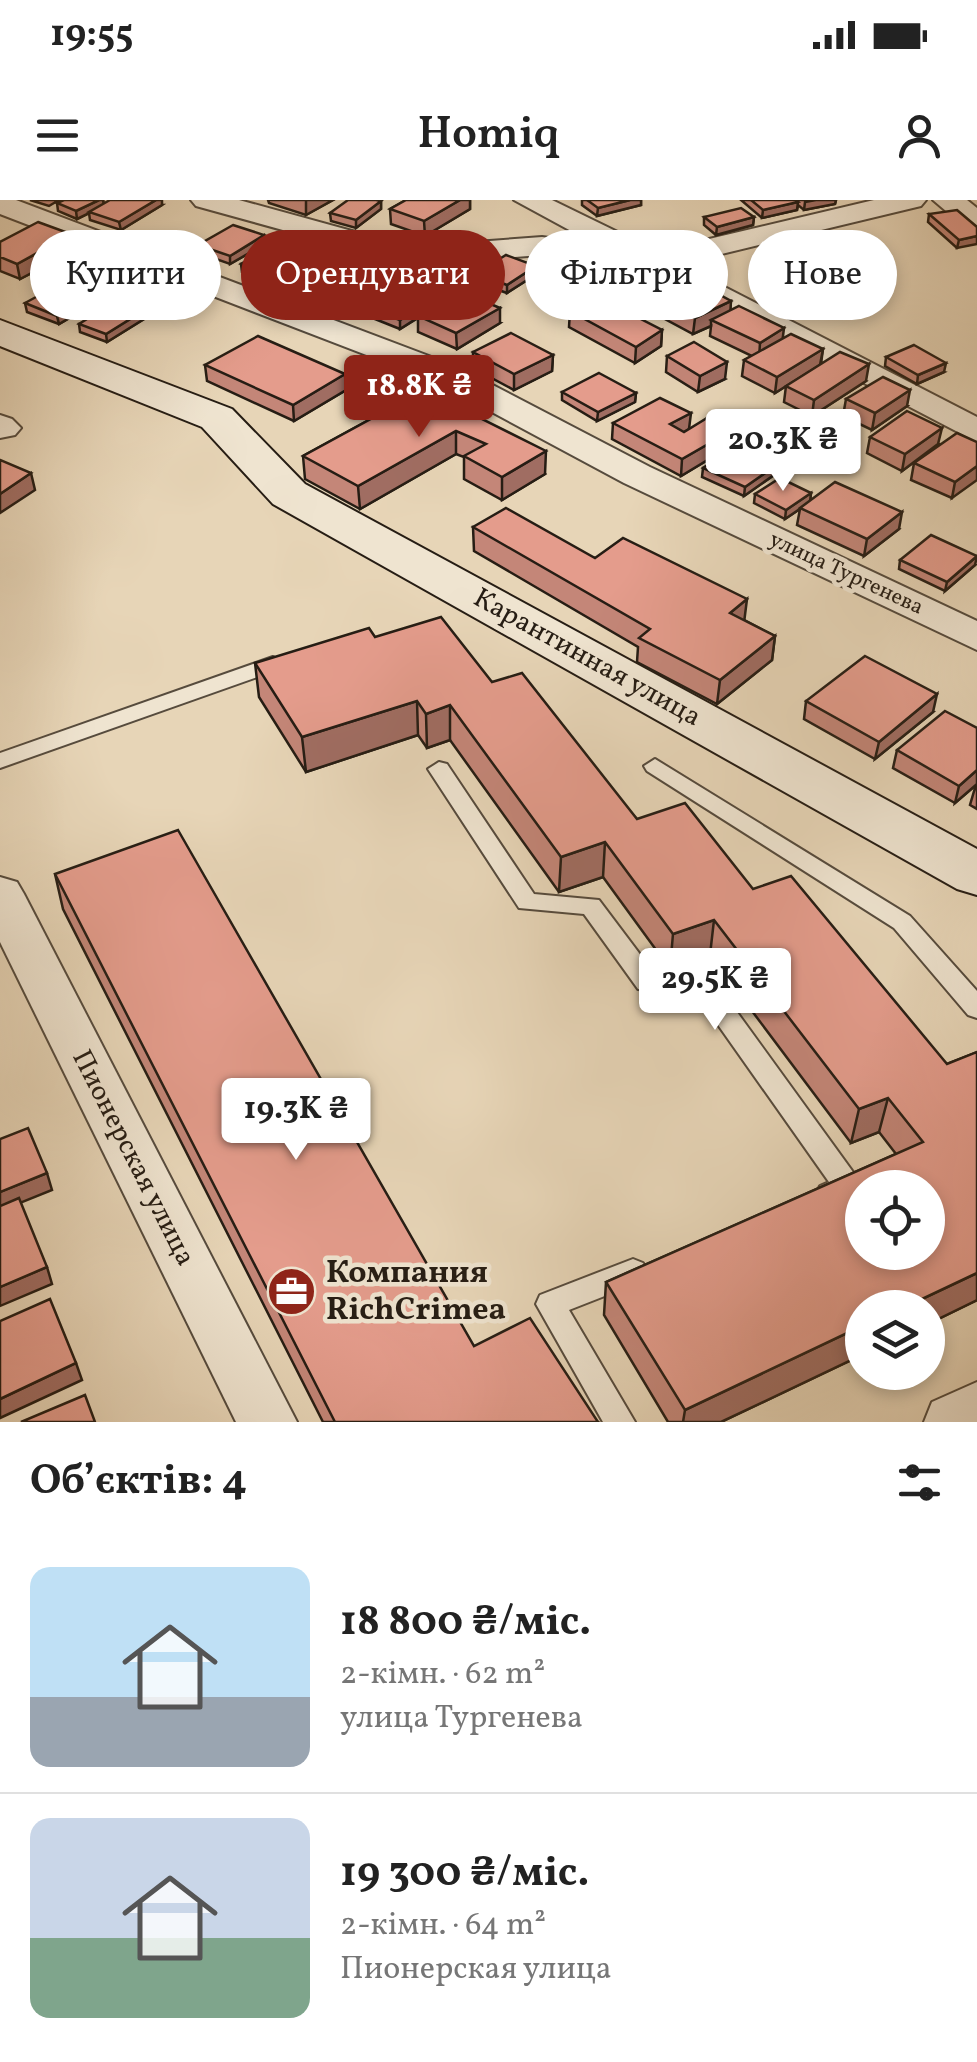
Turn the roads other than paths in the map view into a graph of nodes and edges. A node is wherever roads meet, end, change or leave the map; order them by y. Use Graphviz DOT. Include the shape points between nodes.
graph roads {
  1 [pos="206,200"];
  2 [pos="529,200"];
  3 [pos="911,200"];
  4 [pos="948,200"];
  5 [pos="0,204"];
  6 [pos="977,222"];
  7 [pos="590,230"];
  8 [pos="728,243"];
  9 [pos="525,247"];
  10 [pos="728,300"];
  11 [pos="0,332"];
  12 [pos="977,431"];
  13 [pos="977,637"];
  14 [pos="273,664"];
  15 [pos="0,761"];
  16 [pos="656,766"];
  17 [pos="439,768"];
  18 [pos="977,874"];
  19 [pos="0,894"];
  20 [pos="977,1008"];
  21 [pos="813,1201"];
  22 [pos="655,1263"];
  23 [pos="977,1410"];
  24 [pos="267,1422"];
  25 [pos="620,1422"];
  26 [pos="954,1422"];
  1 -- 9 [label="street" via="390,251"];
  2 -- 7 [label="street"];
  3 -- 8 [label="street"];
  4 -- 6 [label="street"];
  5 -- 13 [label="street, улица Тургенева" via="446,374 638,475"];
  10 -- 12 [label="street"];
  11 -- 18 [label="main road, Карантинная улица" via="216,418 289,494"];
  14 -- 15 [label="lane"];
  16 -- 20 [label="lane" via="902,922"];
  17 -- 21 [label="lane" via="527,902 592,906 647,982 704,986 848,1188"];
  19 -- 24 [label="street, Пионерская улица"];
  22 -- 25 [label="lane" via="550,1304"];
  23 -- 26 [label="street"];
}
